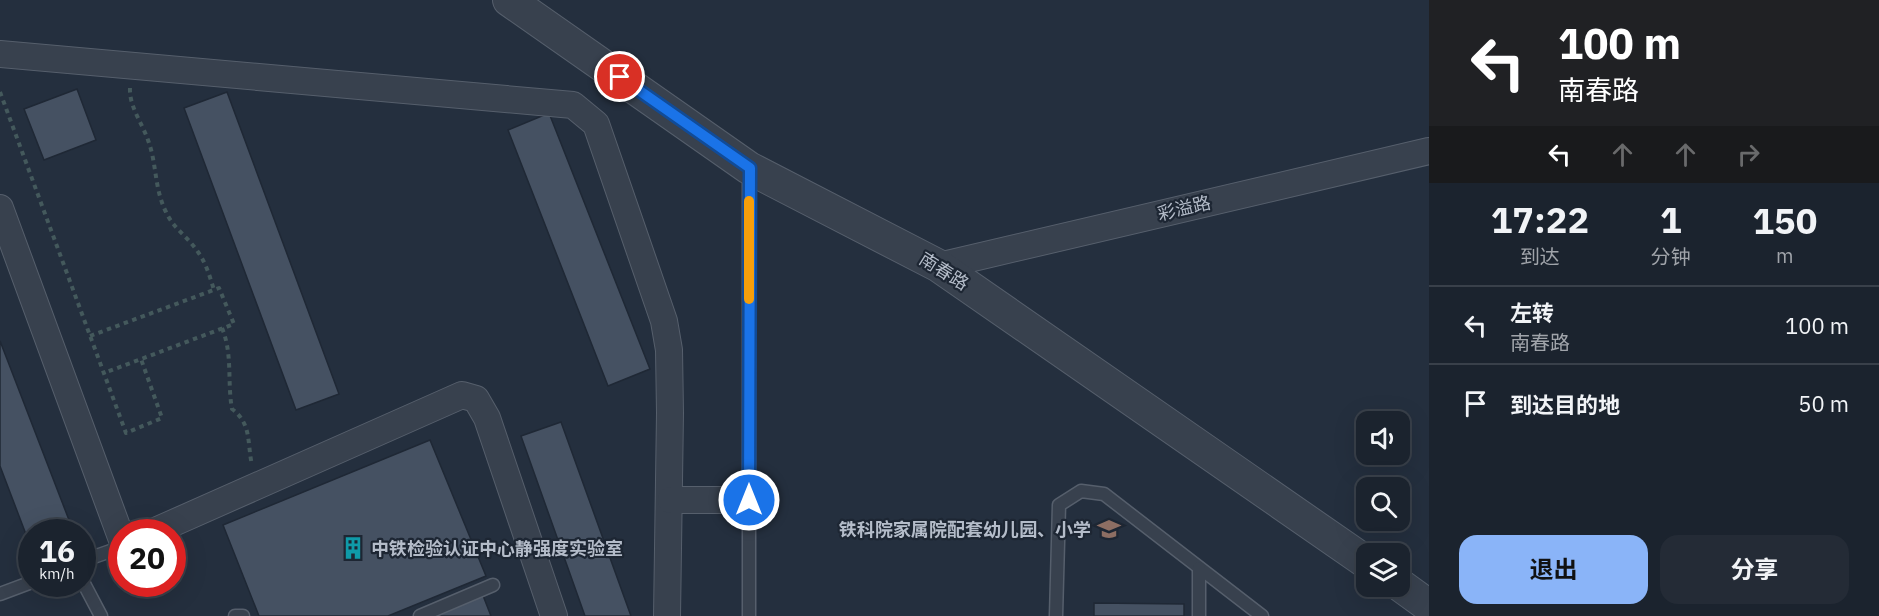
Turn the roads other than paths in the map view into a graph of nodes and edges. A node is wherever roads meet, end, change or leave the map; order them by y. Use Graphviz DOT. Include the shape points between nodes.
graph roads {
  1 [pos="509,0"];
  2 [pos="0,54"];
  3 [pos="1429,151"];
  4 [pos="750,168"];
  5 [pos="0,208"];
  6 [pos="939,266"];
  7 [pos="671,500"];
  8 [pos="749,500"];
  9 [pos="114,519"];
  10 [pos="183,519"];
  11 [pos="1356,555"];
  12 [pos="1199,568"];
  13 [pos="493,585"];
  14 [pos="18,587"];
  15 [pos="1410,592"];
  16 [pos="0,594"];
  17 [pos="91,597"];
  18 [pos="1429,606"];
  19 [pos="101,616"];
  20 [pos="235,616"];
  21 [pos="243,616"];
  22 [pos="420,616"];
  23 [pos="554,616"];
  24 [pos="667,616"];
  25 [pos="749,616"];
  26 [pos="1056,616"];
  27 [pos="1199,616"];
  28 [pos="1262,616"];
  1 -- 4 [label="street, 南春路"];
  2 -- 7 [label="street" via="573,105 596,124 664,321 669,350"];
  3 -- 6 [label="street, 彩溢路"];
  4 -- 6 [label="street, 南春路"];
  4 -- 8 [label="lane"];
  5 -- 9 [label="street"];
  6 -- 11 [label="street, 南春路"];
  7 -- 8 [label="street"];
  7 -- 24 [label="street"];
  8 -- 25 [label="lane"];
  10 -- 23 [label="street" via="462,395 476,399 487,418"];
  12 -- 26 [label="lane" via="1104,494 1081,491 1059,505"];
  12 -- 27 [label="lane"];
  12 -- 28 [label="lane"];
  13 -- 22 [label="lane"];
  14 -- 16 [label="lane"];
  15 -- 18 [label="street"];
  17 -- 19 [label="lane"];
  20 -- 21 [label="lane"];
}
